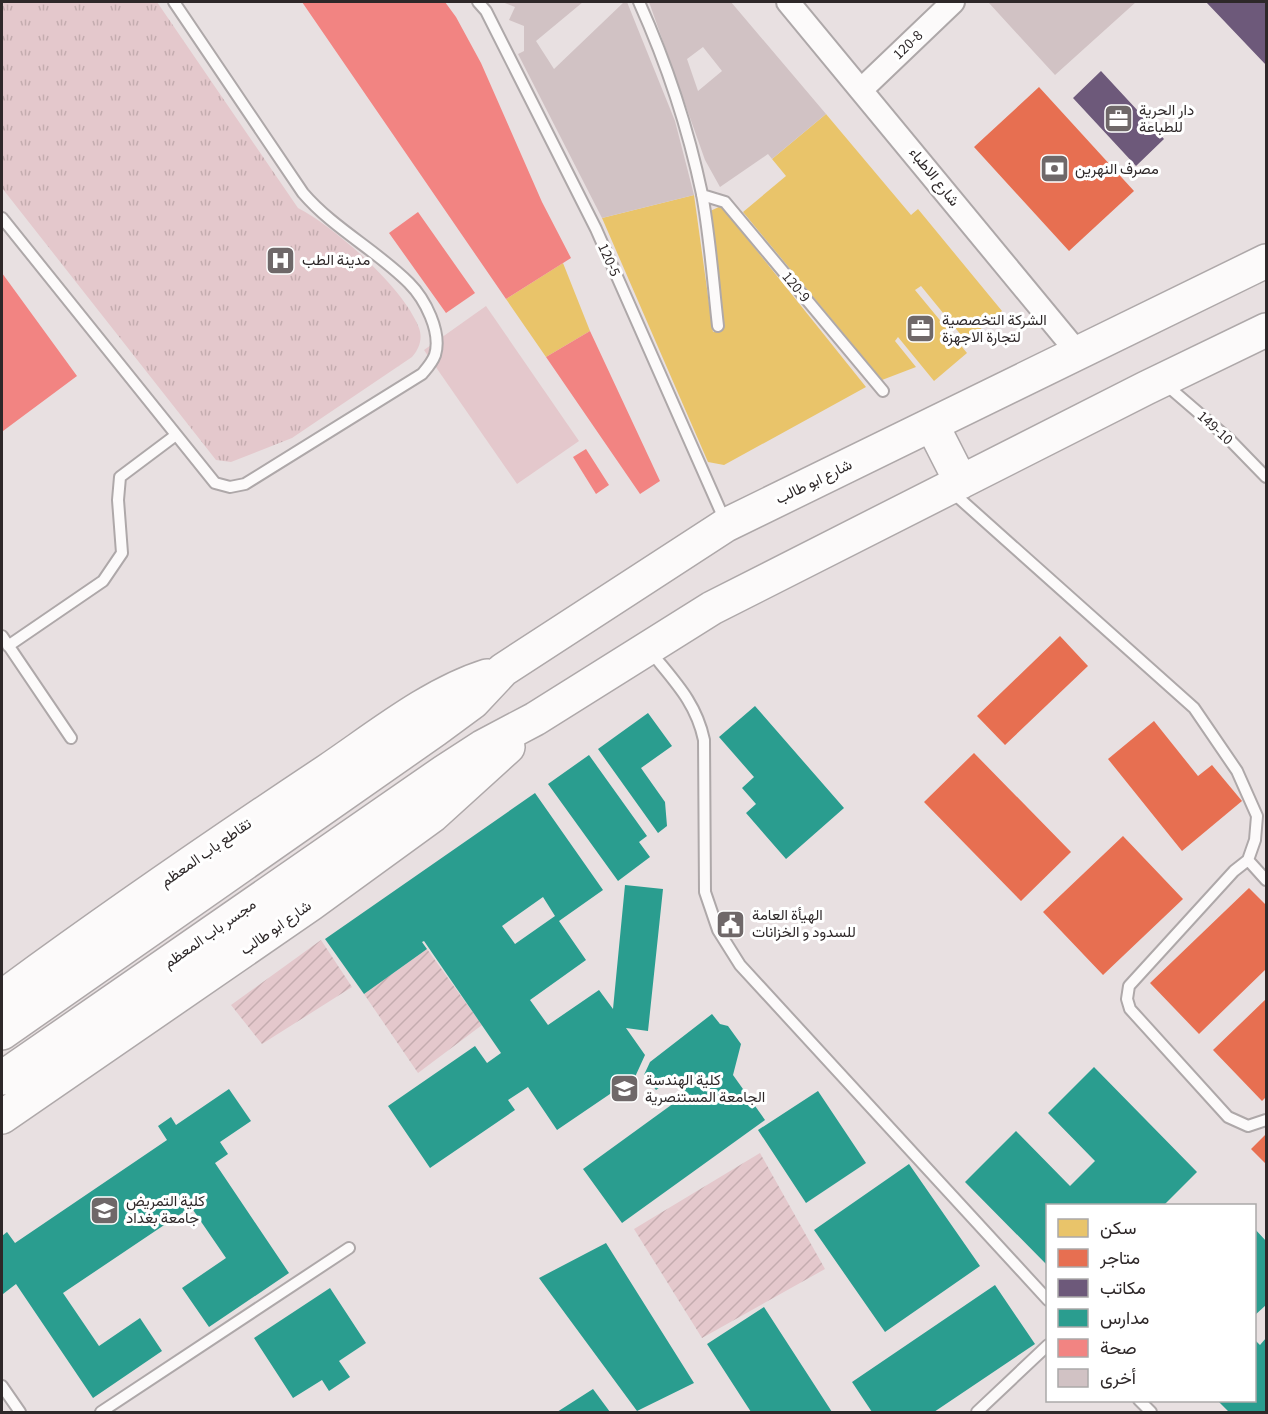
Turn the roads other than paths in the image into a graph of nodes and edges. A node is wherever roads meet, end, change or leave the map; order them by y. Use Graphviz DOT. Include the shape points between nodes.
graph roads {
  1 [pos="174,2"];
  2 [pos="478,2"];
  3 [pos="639,2"];
  4 [pos="788,2"];
  5 [pos="953,2"];
  6 [pos="862,89"];
  7 [pos="702,195"];
  8 [pos="2,218"];
  9 [pos="1266,261"];
  10 [pos="718,326"];
  11 [pos="1266,330"];
  12 [pos="1078,353"];
  13 [pos="1162,381"];
  14 [pos="883,391"];
  15 [pos="932,424"];
  16 [pos="176,435"];
  17 [pos="1266,477"];
  18 [pos="955,485"];
  19 [pos="726,525"];
  20 [pos="2,636"];
  21 [pos="8,646"];
  22 [pos="648,648"];
  23 [pos="503,670"];
  24 [pos="534,719"];
  25 [pos="71,738"];
  26 [pos="418,790"];
  27 [pos="1248,860"];
  28 [pos="1266,880"];
  29 [pos="2,997"];
  30 [pos="2,1033"];
  31 [pos="2,1078"];
  32 [pos="2,1117"];
  33 [pos="1266,1120"];
  34 [pos="349,1248"];
  35 [pos="1046,1299"];
  36 [pos="1046,1346"];
  37 [pos="2,1386"];
  38 [pos="20,1413"];
  39 [pos="101,1413"];
  40 [pos="977,1413"];
  1 -- 16 [label="lane" via="303,193 411,285 431,320 436,346 430,366 422,374 245,484 230,487 215,483"];
  2 -- 19 [label="lane, 120-5" via="596,229"];
  3 -- 7 [label="lane" via="666,69"];
  4 -- 6 [label="street, شارع الاطباء"];
  5 -- 6 [label="street, 120-8"];
  6 -- 12 [label="street, شارع الاطباء"];
  7 -- 10 [label="lane"];
  7 -- 14 [label="lane, 120-9" via="725,202"];
  8 -- 16 [label="lane"];
  9 -- 12 [label="main road, شارع ابو طالب"];
  11 -- 13 [label="main road, شارع ابو طالب"];
  12 -- 15 [label="main road, شارع ابو طالب"];
  13 -- 17 [label="lane, 149-10"];
  13 -- 18 [label="main road, شارع ابو طالب"];
  15 -- 18 [label="main road"];
  15 -- 19 [label="main road, شارع ابو طالب"];
  16 -- 21 [label="lane" via="120,477 122,553 103,581"];
  18 -- 22 [label="main road, شارع ابو طالب" via="712,608"];
  18 -- 27 [label="lane" via="1194,708 1237,771 1257,816"];
  19 -- 23 [label="main road, شارع ابو طالب"];
  20 -- 21 [label="lane"];
  21 -- 25 [label="lane"];
  22 -- 24 [label="main road, شارع ابو طالب"];
  22 -- 35 [label="lane" via="700,720 704,740 705,892 717,930 740,965"];
  23 -- 29 [label="main road, تقاطع باب المعظم" via="456,688 414,713 291,794"];
  23 -- 30 [label="main road, شارع ابو طالب" via="473,702 396,758"];
  24 -- 26 [label="main road, شارع ابو طالب" via="482,747"];
  24 -- 32 [label="main road, شارع ابو طالب" via="432,816"];
  26 -- 31 [label="main road, مجسر باب المعظم"];
  27 -- 28 [label="lane"];
  27 -- 33 [label="lane" via="1129,986 1127,999 1130,1009 1228,1117 1248,1126"];
  34 -- 39 [label="lane"];
  36 -- 40 [label="lane"];
  37 -- 38 [label="lane"];
}
